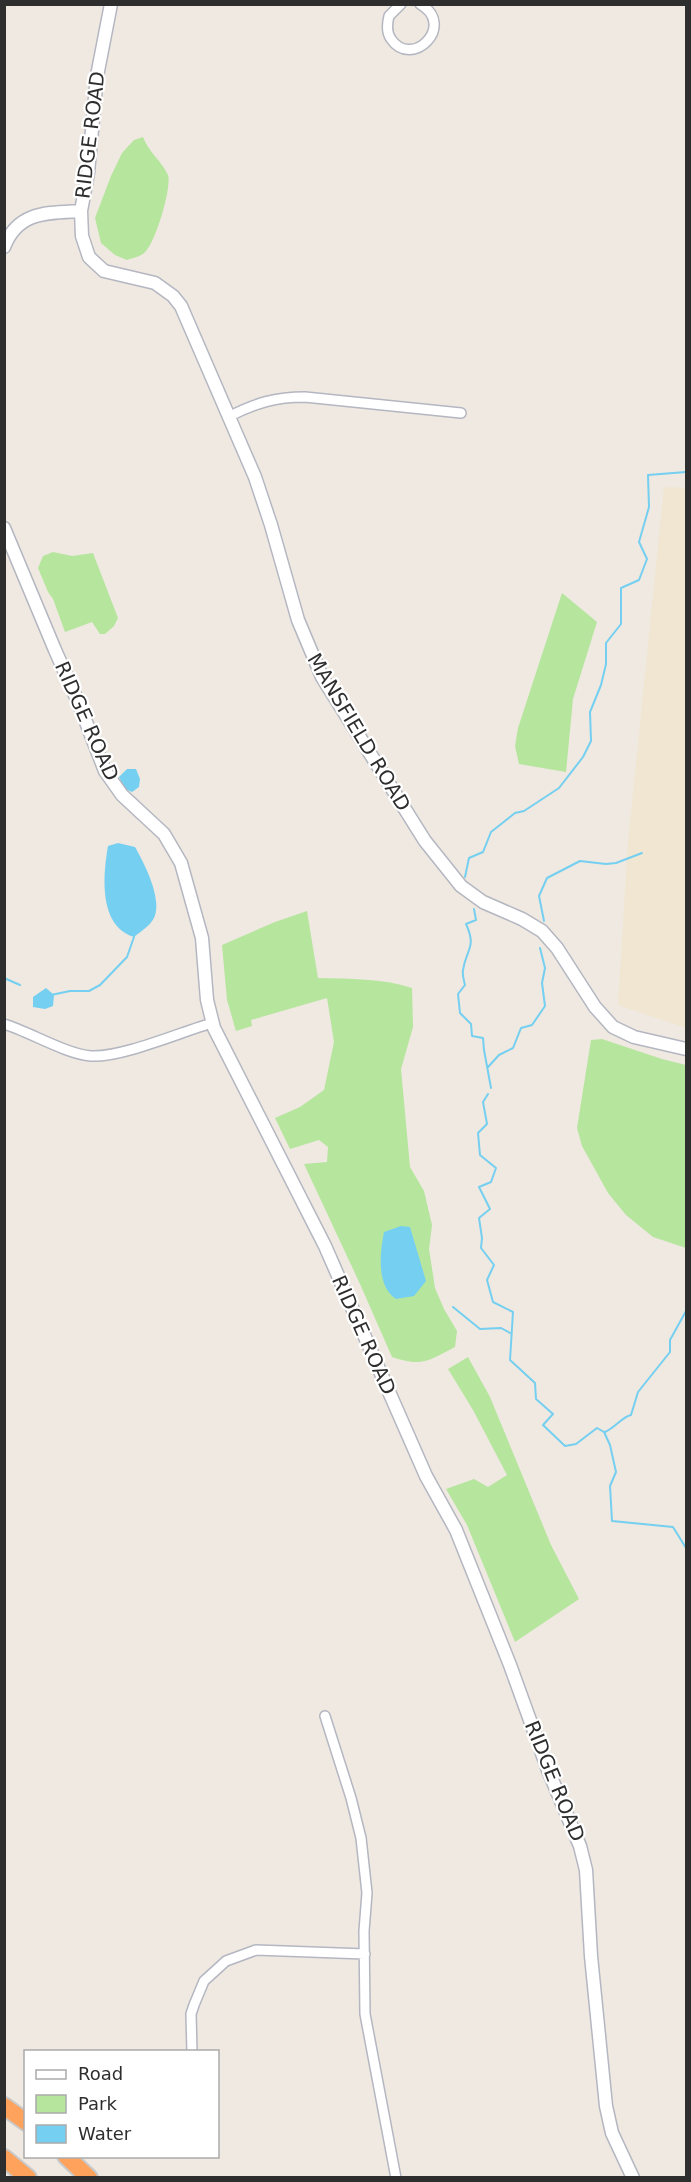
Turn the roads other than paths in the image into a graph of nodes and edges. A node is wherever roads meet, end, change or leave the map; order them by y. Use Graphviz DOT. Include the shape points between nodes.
graph roads {
  1 [pos="111,4"];
  2 [pos="420,4"];
  3 [pos="397,6"];
  4 [pos="81,211"];
  5 [pos="4,247"];
  6 [pos="461,413"];
  7 [pos="230,416"];
  8 [pos="4,528"];
  9 [pos="212,1023"];
  10 [pos="4,1024"];
  11 [pos="687,1049"];
  12 [pos="325,1716"];
  13 [pos="365,1954"];
  14 [pos="192,2050"];
  15 [pos="4,2106"];
  16 [pos="24,2121"];
  17 [pos="4,2158"];
  18 [pos="67,2158"];
  19 [pos="28,2178"];
  20 [pos="89,2178"];
  21 [pos="396,2178"];
  22 [pos="633,2178"];
  1 -- 4 [label="street, RIDGE ROAD" via="97,76"];
  2 -- 3 [label="street" via="430,12 434,28 427,42 415,49 400,47 390,37 387,21"];
  4 -- 5 [label="street, RIDGE ROAD" via="28,218 14,228"];
  4 -- 7 [label="street, MANSFIELD ROAD" via="82,236 94,263 114,275 155,284 173,296 188,319"];
  6 -- 7 [label="street" via="282,397"];
  7 -- 11 [label="street, MANSFIELD ROAD" via="262,496 312,657 437,858 472,896 542,931 613,1027 634,1037"];
  8 -- 9 [label="street, RIDGE ROAD" via="105,771 122,795 165,834 181,863 202,938"];
  9 -- 10 [label="street" via="123,1051 91,1056"];
  9 -- 22 [label="street, RIDGE ROAD" via="325,1246 426,1476 456,1530 580,1846 586,1870 606,2106 612,2133"];
  12 -- 13 [label="street" via="361,1838 367,1893"];
  13 -- 14 [label="street" via="256,1950 226,1962 204,1981 191,2014"];
  13 -- 21 [label="street" via="365,2014"];
  15 -- 16 [label="highway"];
  17 -- 19 [label="highway"];
  18 -- 20 [label="highway"];
}
